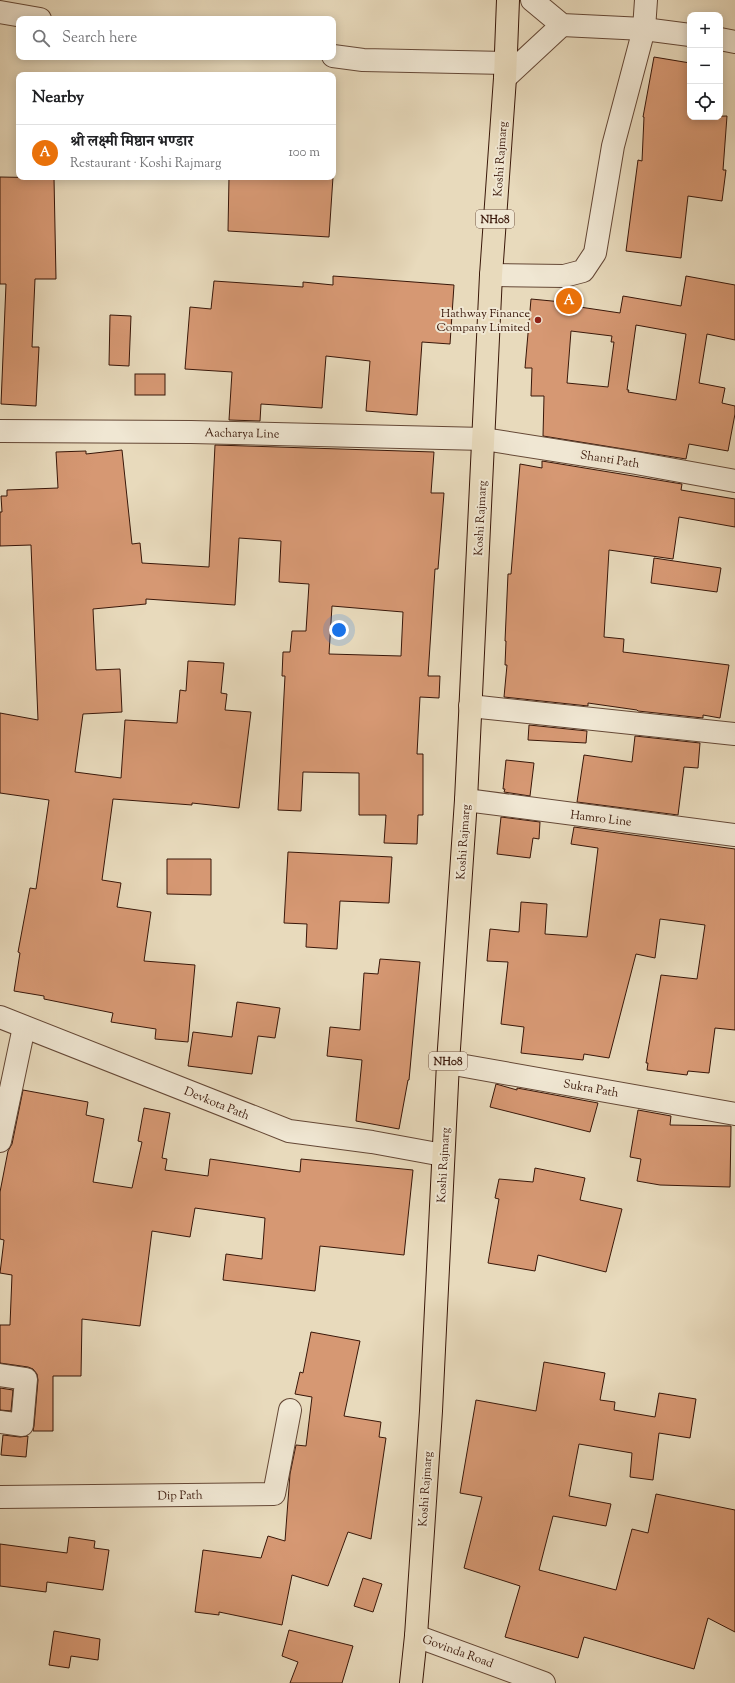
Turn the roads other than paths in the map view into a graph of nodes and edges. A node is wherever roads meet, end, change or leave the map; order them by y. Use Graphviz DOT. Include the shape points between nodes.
graph roads {
  1 [pos="508,0"];
  2 [pos="532,0"];
  3 [pos="646,0"];
  4 [pos="0,12"];
  5 [pos="23,16"];
  6 [pos="562,25"];
  7 [pos="644,28"];
  8 [pos="687,35"];
  9 [pos="723,40"];
  10 [pos="735,42"];
  11 [pos="336,56"];
  12 [pos="505,71"];
  13 [pos="491,275"];
  14 [pos="0,431"];
  15 [pos="484,439"];
  16 [pos="735,482"];
  17 [pos="470,706"];
  18 [pos="735,734"];
  19 [pos="466,800"];
  20 [pos="735,835"];
  21 [pos="0,1018"];
  22 [pos="24,1027"];
  23 [pos="448,1063"];
  24 [pos="735,1114"];
  25 [pos="0,1140"];
  26 [pos="443,1155"];
  27 [pos="0,1375"];
  28 [pos="290,1410"];
  29 [pos="0,1422"];
  30 [pos="0,1497"];
  31 [pos="416,1636"];
  32 [pos="411,1683"];
  33 [pos="544,1683"];
  1 -- 12 [label="main road, Koshi Rajmarg / NH08"];
  2 -- 6 [label="street"];
  3 -- 7 [label="street"];
  4 -- 5 [label="street"];
  6 -- 7 [label="street"];
  6 -- 12 [label="street"];
  7 -- 8 [label="street"];
  7 -- 13 [label="street" via="613,146 595,253 583,271 564,276"];
  9 -- 10 [label="street"];
  11 -- 12 [label="street"];
  12 -- 13 [label="main road, Koshi Rajmarg / NH08"];
  13 -- 15 [label="main road, Koshi Rajmarg / NH08"];
  14 -- 15 [label="street, Aacharya Line" via="191,432"];
  15 -- 16 [label="street, Shanti Path" via="636,463"];
  15 -- 17 [label="main road, Koshi Rajmarg / NH08"];
  17 -- 18 [label="street"];
  17 -- 19 [label="main road, Koshi Rajmarg / NH08"];
  19 -- 20 [label="street, Hamro Line"];
  19 -- 23 [label="main road, Koshi Rajmarg / NH08"];
  21 -- 22 [label="street, Devkota Path"];
  22 -- 25 [label="street"];
  22 -- 26 [label="street, Devkota Path" via="289,1131"];
  23 -- 24 [label="street, Sukra Path"];
  23 -- 26 [label="main road, Koshi Rajmarg / NH08"];
  26 -- 31 [label="main road, Koshi Rajmarg / NH08" via="431,1411"];
  27 -- 29 [label="street" via="26,1378 22,1425"];
  28 -- 30 [label="street, Dip Path" via="274,1494"];
  31 -- 32 [label="main road, Koshi Rajmarg / NH08"];
  31 -- 33 [label="street, Govinda Road"];
}
